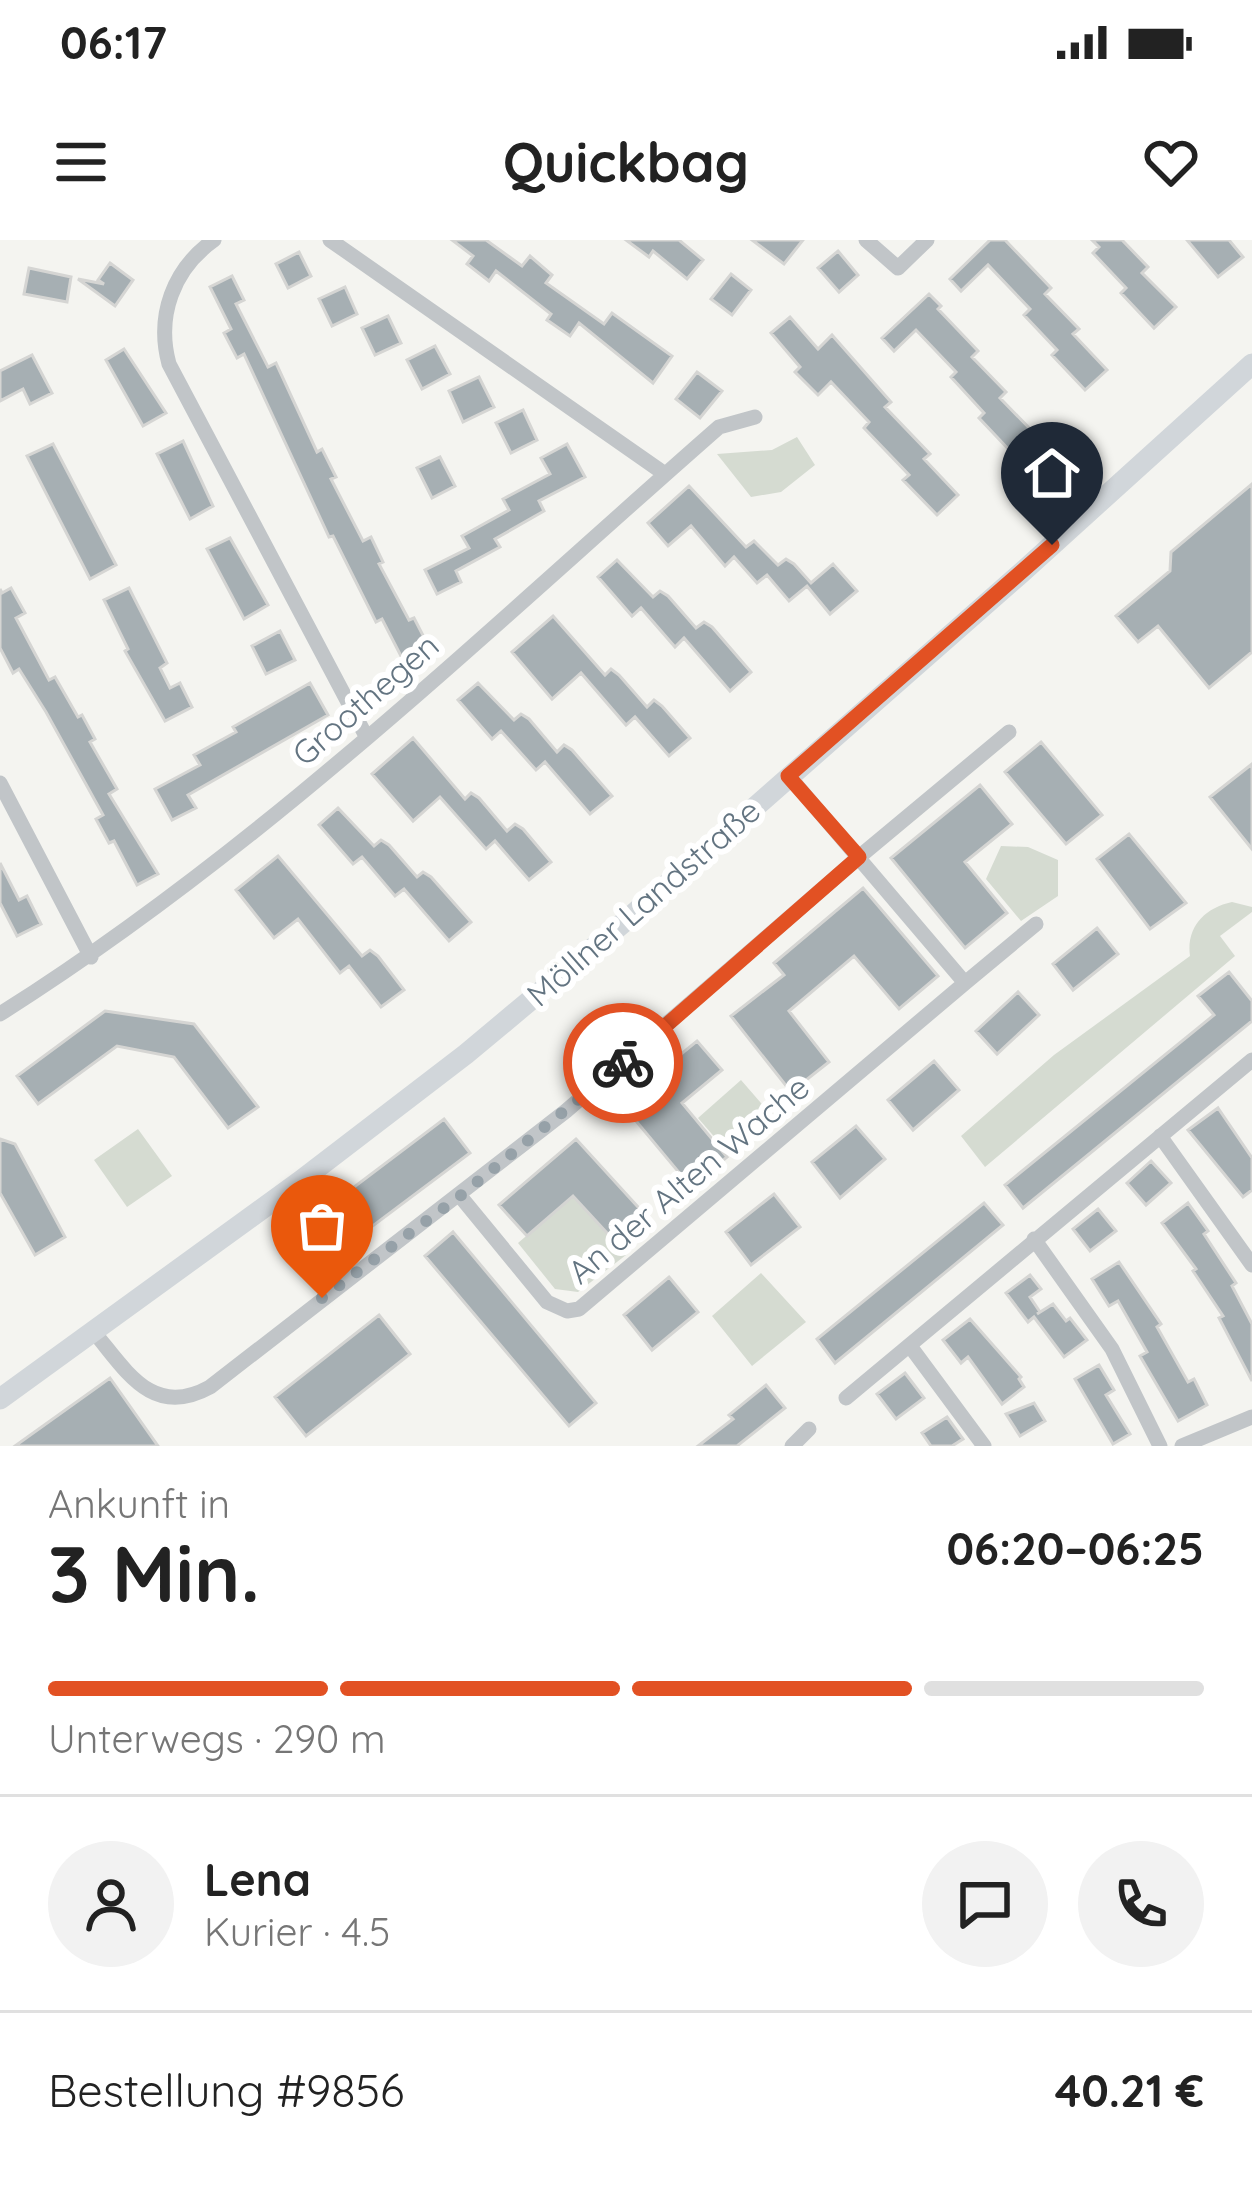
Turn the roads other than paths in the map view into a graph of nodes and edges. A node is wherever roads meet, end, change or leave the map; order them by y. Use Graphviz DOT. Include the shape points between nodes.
graph roads {
  1 [pos="214,240"];
  2 [pos="330,240"];
  3 [pos="866,240"];
  4 [pos="927,240"];
  5 [pos="1252,364"];
  6 [pos="755,417"];
  7 [pos="665,474"];
  8 [pos="1010,732"];
  9 [pos="367,738"];
  10 [pos="788,776"];
  11 [pos="0,783"];
  12 [pos="859,857"];
  13 [pos="1036,924"];
  14 [pos="91,956"];
  15 [pos="965,983"];
  16 [pos="0,1014"];
  17 [pos="1252,1060"];
  18 [pos="1160,1136"];
  19 [pos="460,1196"];
  20 [pos="1034,1239"];
  21 [pos="1252,1265"];
  22 [pos="93,1331"];
  23 [pos="910,1346"];
  24 [pos="846,1398"];
  25 [pos="0,1399"];
  26 [pos="1252,1417"];
  27 [pos="809,1429"];
  28 [pos="792,1446"];
  29 [pos="984,1446"];
  30 [pos="1160,1446"];
  31 [pos="1182,1446"];
  1 -- 9 [label="street" via="187,264 169,298 169,364"];
  2 -- 7 [label="street"];
  3 -- 4 [label="street" via="898,268"];
  5 -- 10 [label="main road, Möllner Landstraße"];
  6 -- 7 [label="street, Groothegen" via="719,427"];
  7 -- 9 [label="street, Groothegen"];
  8 -- 12 [label="street"];
  9 -- 14 [label="street, Groothegen" via="247,841"];
  10 -- 12 [label="street"];
  10 -- 22 [label="main road, Möllner Landstraße" via="466,1054"];
  11 -- 14 [label="street"];
  12 -- 15 [label="street"];
  12 -- 19 [label="street"];
  13 -- 15 [label="street, An der Alten Wache"];
  14 -- 16 [label="street, Groothegen"];
  15 -- 19 [label="street, An der Alten Wache" via="579,1309 547,1302"];
  17 -- 18 [label="street"];
  18 -- 20 [label="street"];
  18 -- 21 [label="street"];
  19 -- 22 [label="street" via="197,1394 152,1393"];
  20 -- 23 [label="street"];
  20 -- 30 [label="street" via="1112,1349"];
  22 -- 25 [label="main road, Möllner Landstraße"];
  23 -- 24 [label="street"];
  23 -- 29 [label="street"];
  26 -- 31 [label="street"];
  27 -- 28 [label="street"];
}
